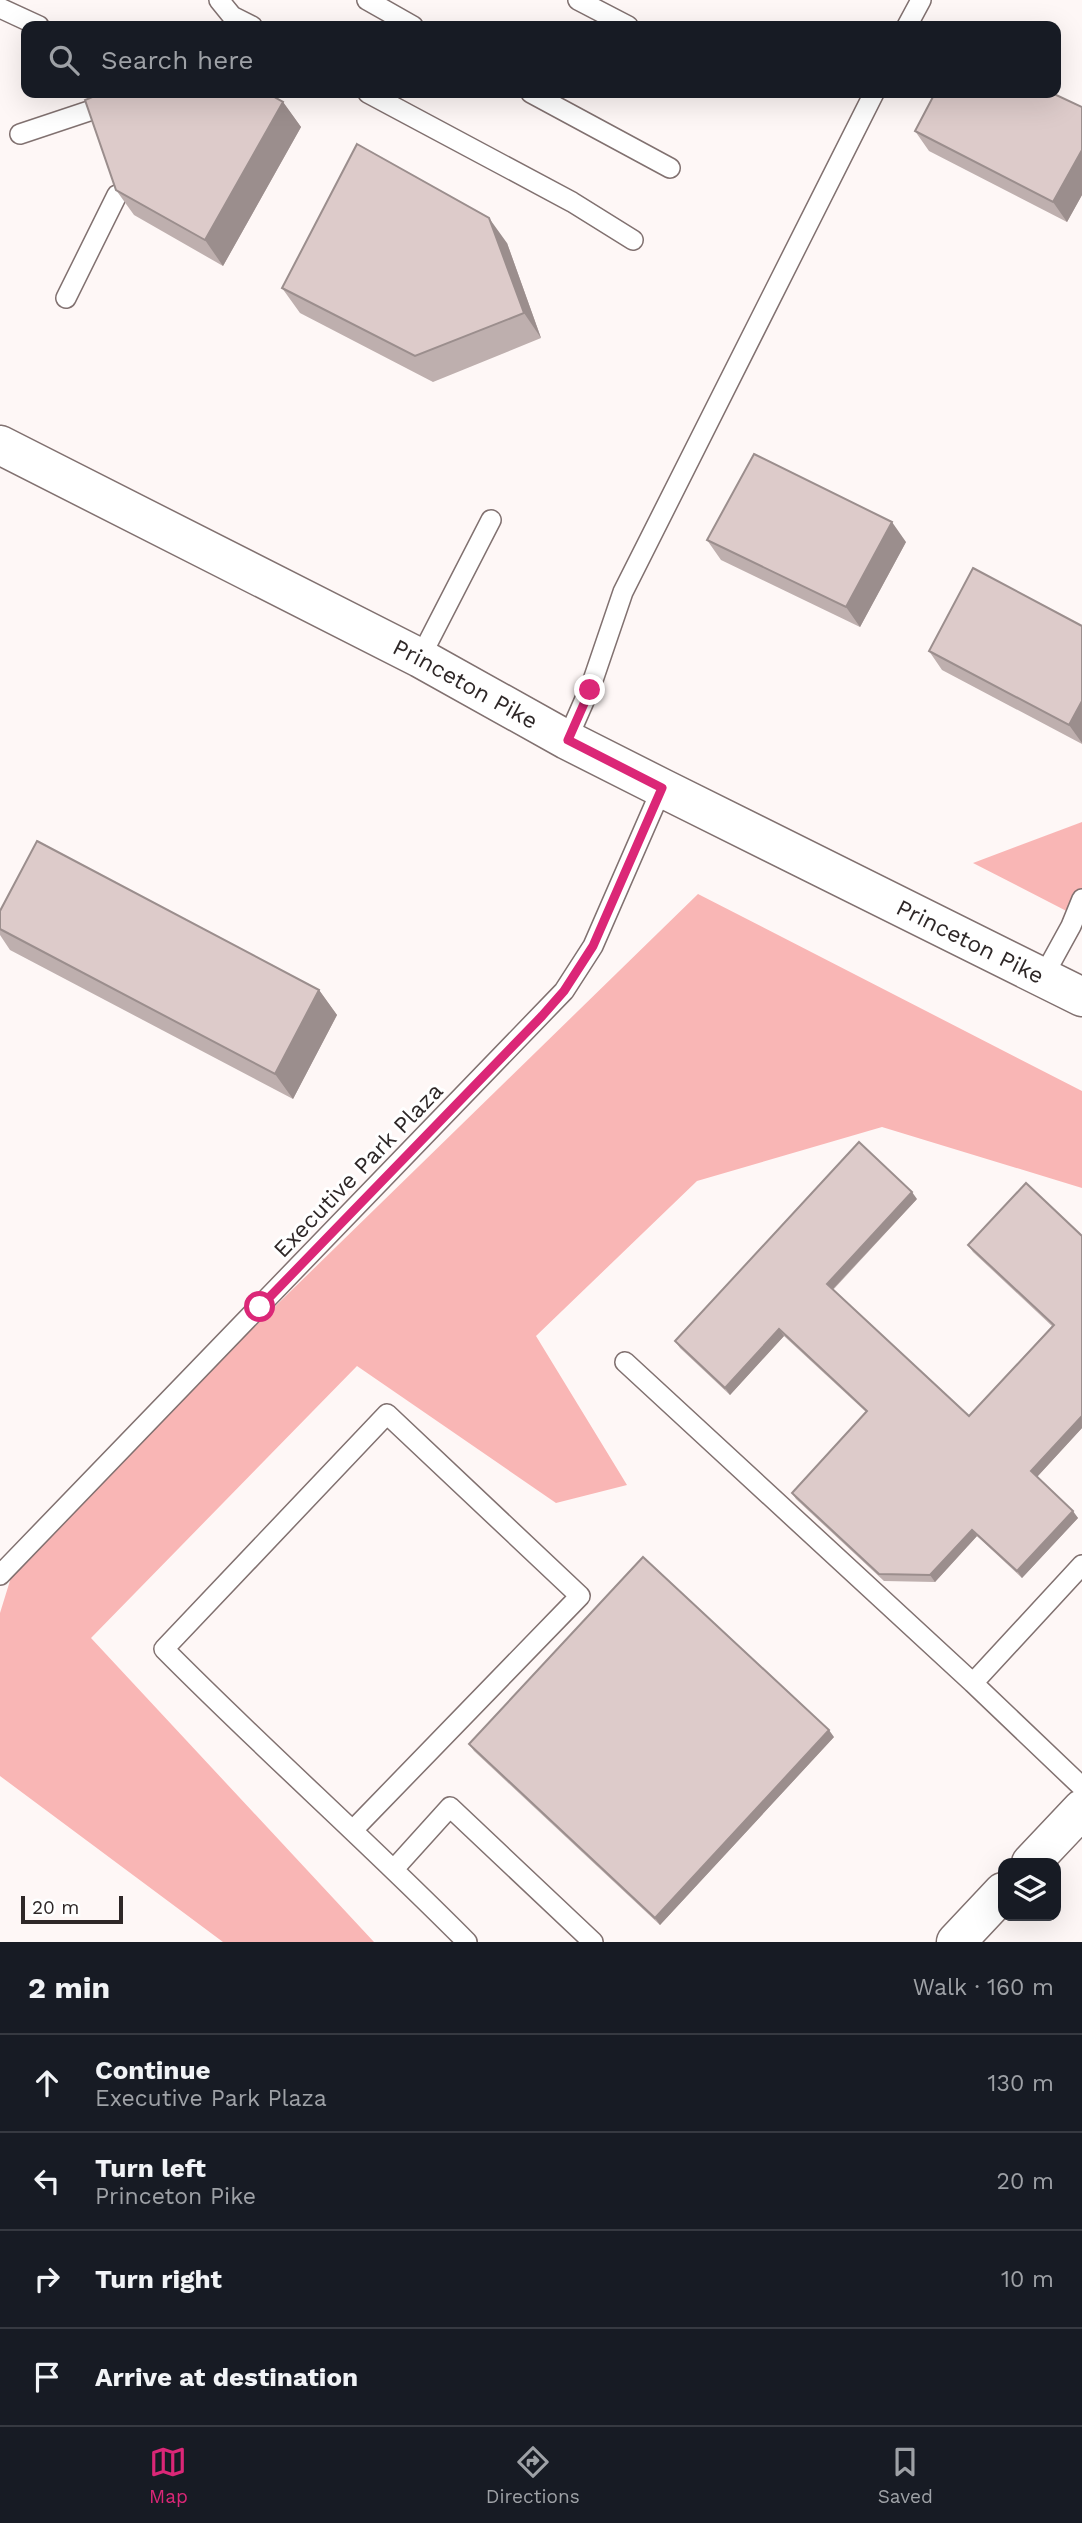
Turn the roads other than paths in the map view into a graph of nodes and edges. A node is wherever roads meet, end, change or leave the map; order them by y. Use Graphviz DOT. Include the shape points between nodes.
graph roads {
  1 [pos="219,0"];
  2 [pos="367,0"];
  3 [pos="579,0"];
  4 [pos="921,0"];
  5 [pos="0,8"];
  6 [pos="28,21"];
  7 [pos="242,21"];
  8 [pos="404,21"];
  9 [pos="619,21"];
  10 [pos="910,21"];
  11 [pos="140,98"];
  12 [pos="377,98"];
  13 [pos="540,98"];
  14 [pos="871,98"];
  15 [pos="20,134"];
  16 [pos="670,168"];
  17 [pos="117,195"];
  18 [pos="633,240"];
  19 [pos="66,298"];
  20 [pos="0,445"];
  21 [pos="491,520"];
  22 [pos="420,658"];
  23 [pos="568,740"];
  24 [pos="662,788"];
  25 [pos="1082,899"];
  26 [pos="1043,977"];
  27 [pos="1082,997"];
  28 [pos="625,1362"];
  29 [pos="1082,1565"];
  30 [pos="0,1575"];
  31 [pos="973,1683"];
  32 [pos="1082,1787"];
  33 [pos="1082,1809"];
  34 [pos="353,1830"];
  35 [pos="1036,1858"];
  36 [pos="394,1869"];
  37 [pos="998,1897"];
  38 [pos="467,1942"];
  39 [pos="593,1942"];
  40 [pos="956,1942"];
  1 -- 7 [label="lane"];
  2 -- 8 [label="lane"];
  3 -- 9 [label="lane"];
  4 -- 10 [label="lane"];
  5 -- 6 [label="lane"];
  11 -- 15 [label="lane"];
  12 -- 18 [label="lane" via="572,202"];
  13 -- 16 [label="lane"];
  14 -- 23 [label="lane" via="623,592 593,683"];
  17 -- 19 [label="lane"];
  20 -- 22 [label="main road, Princeton Pike"];
  21 -- 22 [label="lane"];
  22 -- 23 [label="main road, Princeton Pike"];
  23 -- 24 [label="main road, Princeton Pike"];
  24 -- 26 [label="main road, Princeton Pike"];
  24 -- 30 [label="lane, Executive Park Plaza" via="593,946 564,991"];
  25 -- 26 [label="lane"];
  26 -- 27 [label="main road, Princeton Pike"];
  28 -- 31 [label="lane"];
  29 -- 31 [label="lane"];
  31 -- 32 [label="lane"];
  33 -- 35 [label="main road"];
  34 -- 34 [label="lane" via="580,1596 387,1414 164,1649"];
  34 -- 36 [label="lane"];
  36 -- 38 [label="lane"];
  36 -- 39 [label="lane" via="450,1807"];
  37 -- 40 [label="main road"];
}
